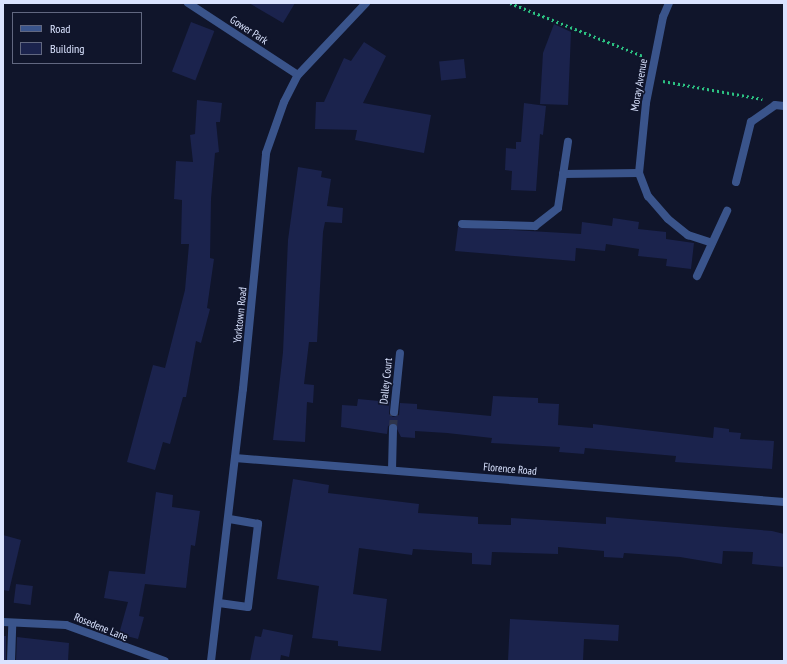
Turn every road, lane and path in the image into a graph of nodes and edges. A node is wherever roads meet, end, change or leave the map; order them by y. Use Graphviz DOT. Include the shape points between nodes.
graph roads {
  1 [pos="188,3"];
  2 [pos="366,3"];
  3 [pos="510,3"];
  4 [pos="669,3"];
  5 [pos="655,58"];
  6 [pos="298,75"];
  7 [pos="650,78"];
  8 [pos="775,105"];
  9 [pos="784,106"];
  10 [pos="568,142"];
  11 [pos="638,173"];
  12 [pos="563,174"];
  13 [pos="736,182"];
  14 [pos="727,211"];
  15 [pos="462,224"];
  16 [pos="712,243"];
  17 [pos="697,276"];
  18 [pos="400,353"];
  19 [pos="394,412"];
  20 [pos="393,428"];
  21 [pos="235,458"];
  22 [pos="392,470"];
  23 [pos="784,502"];
  24 [pos="229,519"];
  25 [pos="219,604"];
  26 [pos="3,622"];
  27 [pos="12,623"];
  28 [pos="11,661"];
  29 [pos="165,661"];
  30 [pos="211,661"];
  1 -- 6 [label="street, Gower Park"];
  2 -- 6 [label="street, Yorktown Road"];
  3 -- 5 [label="path" via="632,53"];
  4 -- 5 [label="street, Moray Avenue"];
  5 -- 7 [label="street, Moray Avenue"];
  6 -- 21 [label="street, Yorktown Road" via="284,102 266,153"];
  7 -- 8 [label="path" via="757,97"];
  7 -- 11 [label="street, Moray Avenue"];
  8 -- 9 [label="street"];
  8 -- 13 [label="street" via="751,122"];
  10 -- 12 [label="street"];
  11 -- 12 [label="street"];
  11 -- 16 [label="street" via="648,196 668,219 688,235"];
  12 -- 15 [label="street" via="558,208 536,226"];
  14 -- 16 [label="street"];
  16 -- 17 [label="street"];
  18 -- 19 [label="street, Dalley Court"];
  20 -- 22 [label="street"];
  21 -- 22 [label="street, Florence Road"];
  21 -- 24 [label="street, Yorktown Road"];
  22 -- 23 [label="street, Florence Road"];
  24 -- 25 [label="street, Yorktown Road"];
  24 -- 25 [label="street" via="258,524 248,607"];
  25 -- 30 [label="street, Yorktown Road"];
  26 -- 27 [label="street, Rosedene Lane"];
  27 -- 28 [label="street"];
  27 -- 29 [label="street, Rosedene Lane" via="66,625"];
}
